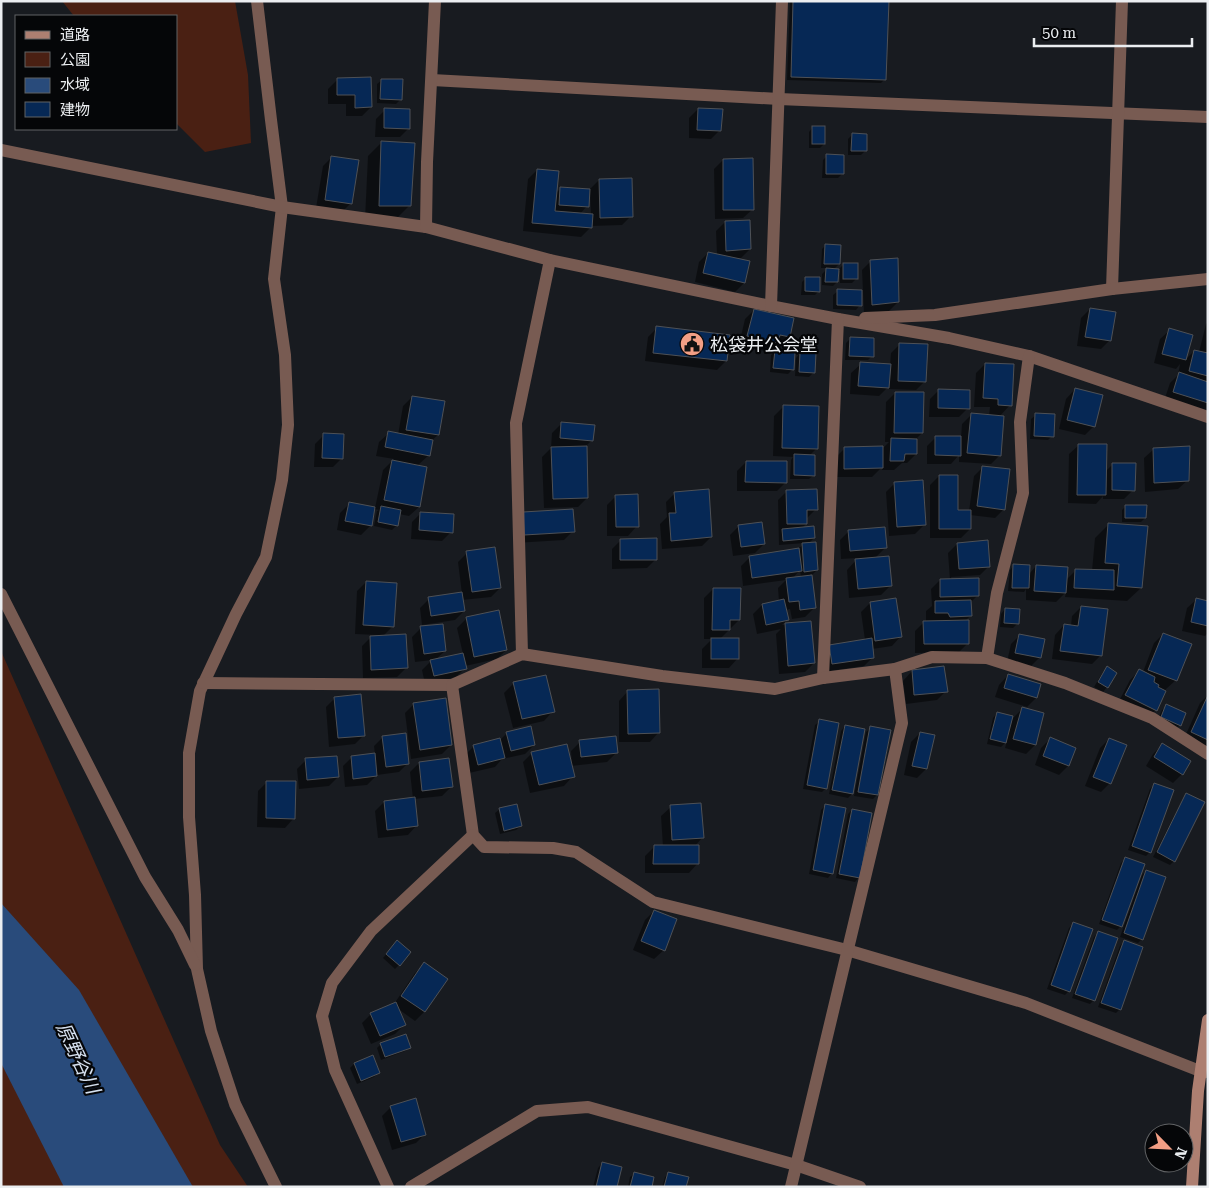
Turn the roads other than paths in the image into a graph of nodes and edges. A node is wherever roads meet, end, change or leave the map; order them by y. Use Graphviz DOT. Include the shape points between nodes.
graph roads {
  1 [pos="257,1"];
  2 [pos="435,1"];
  3 [pos="782,1"];
  4 [pos="1122,1"];
  5 [pos="432,80"];
  6 [pos="779,99"];
  7 [pos="1118,114"];
  8 [pos="1208,117"];
  9 [pos="1,150"];
  10 [pos="282,207"];
  11 [pos="426,228"];
  12 [pos="550,260"];
  13 [pos="1208,279"];
  14 [pos="1112,288"];
  15 [pos="771,306"];
  16 [pos="838,319"];
  17 [pos="1029,356"];
  18 [pos="1208,416"];
  19 [pos="1,594"];
  20 [pos="522,654"];
  21 [pos="988,658"];
  22 [pos="895,668"];
  23 [pos="823,678"];
  24 [pos="203,683"];
  25 [pos="452,684"];
  26 [pos="1208,754"];
  27 [pos="473,835"];
  28 [pos="847,950"];
  29 [pos="197,970"];
  30 [pos="1208,1020"];
  31 [pos="1204,1072"];
  32 [pos="796,1165"];
  33 [pos="276,1187"];
  34 [pos="388,1187"];
  35 [pos="411,1187"];
  36 [pos="791,1187"];
  37 [pos="860,1187"];
  38 [pos="1192,1187"];
  1 -- 10 [label="street"];
  2 -- 5 [label="street"];
  3 -- 6 [label="street"];
  4 -- 7 [label="street"];
  5 -- 6 [label="street"];
  5 -- 11 [label="street"];
  6 -- 7 [label="street"];
  6 -- 15 [label="street"];
  7 -- 8 [label="street"];
  7 -- 14 [label="street"];
  9 -- 10 [label="street"];
  10 -- 11 [label="street"];
  10 -- 24 [label="street" via="274,279 285,355 288,425 282,480 266,557"];
  11 -- 12 [label="street"];
  12 -- 15 [label="street"];
  12 -- 20 [label="street" via="516,423"];
  13 -- 14 [label="street"];
  14 -- 16 [label="street" via="935,315"];
  15 -- 16 [label="street"];
  16 -- 17 [label="street"];
  16 -- 23 [label="street"];
  17 -- 18 [label="street"];
  17 -- 21 [label="street" via="1020,422 1023,493 997,593"];
  19 -- 29 [label="street" via="145,877 178,930"];
  20 -- 23 [label="street" via="662,676 775,689"];
  20 -- 25 [label="street"];
  21 -- 22 [label="street" via="932,657"];
  21 -- 26 [label="street" via="1065,682 1152,718"];
  22 -- 23 [label="street"];
  22 -- 28 [label="street" via="902,723"];
  24 -- 25 [label="street"];
  24 -- 29 [label="street" via="190,753 189,817"];
  25 -- 27 [label="street"];
  27 -- 28 [label="street" via="484,847 553,848 576,852 653,902"];
  27 -- 34 [label="street" via="371,931 332,983 322,1016 335,1070"];
  28 -- 31 [label="street" via="1026,1003"];
  28 -- 32 [label="street"];
  29 -- 33 [label="street" via="211,1031 235,1104"];
  30 -- 31 [label="street"];
  31 -- 38 [label="street" via="1198,1091"];
  32 -- 35 [label="street" via="588,1107 537,1111"];
  32 -- 36 [label="street"];
  32 -- 37 [label="street"];
}
